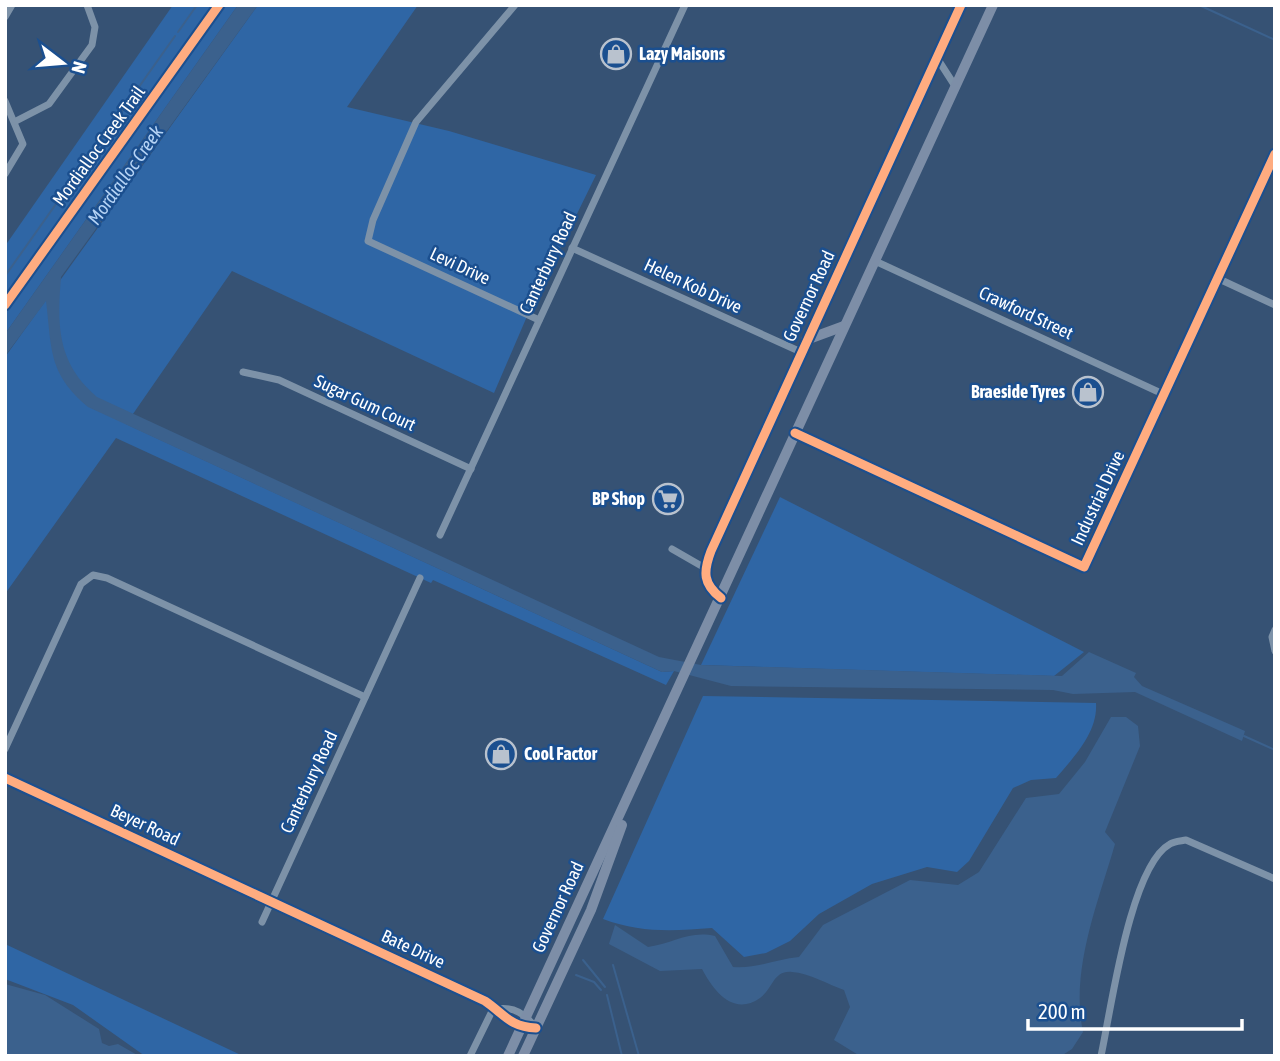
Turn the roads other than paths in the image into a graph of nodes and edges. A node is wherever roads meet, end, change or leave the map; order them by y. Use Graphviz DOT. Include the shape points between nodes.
graph roads {
  1 [pos="12,5"];
  2 [pos="87,5"];
  3 [pos="515,5"];
  4 [pos="685,5"];
  5 [pos="961,5"];
  6 [pos="993,5"];
  7 [pos="5,17"];
  8 [pos="937,58"];
  9 [pos="955,86"];
  10 [pos="5,101"];
  11 [pos="16,121"];
  12 [pos="1275,153"];
  13 [pos="5,174"];
  14 [pos="572,248"];
  15 [pos="875,261"];
  16 [pos="1217,278"];
  17 [pos="1275,305"];
  18 [pos="539,320"];
  19 [pos="844,326"];
  20 [pos="806,340"];
  21 [pos="801,352"];
  22 [pos="243,372"];
  23 [pos="1163,394"];
  24 [pos="795,433"];
  25 [pos="471,469"];
  26 [pos="440,535"];
  27 [pos="672,549"];
  28 [pos="684,554"];
  29 [pos="709,557"];
  30 [pos="705,568"];
  31 [pos="420,578"];
  32 [pos="721,598"];
  33 [pos="1275,630"];
  34 [pos="1275,651"];
  35 [pos="365,697"];
  36 [pos="5,749"];
  37 [pos="639,773"];
  38 [pos="5,778"];
  39 [pos="1275,879"];
  40 [pos="272,901"];
  41 [pos="262,922"];
  42 [pos="495,1008"];
  43 [pos="527,1016"];
  44 [pos="521,1028"];
  45 [pos="536,1028"];
  46 [pos="470,1056"];
  47 [pos="508,1056"];
  48 [pos="523,1056"];
  49 [pos="1101,1056"];
  1 -- 7 [label="street"];
  2 -- 11 [label="street" via="95,27 92,45 49,104"];
  3 -- 18 [label="street, Levi Drive" via="416,122 368,241"];
  4 -- 14 [label="street, Canterbury Road"];
  5 -- 8 [label="street, Governor Road"];
  6 -- 9 [label="main road, Governor Road"];
  8 -- 9 [label="street"];
  8 -- 20 [label="street, Governor Road"];
  9 -- 15 [label="main road, Governor Road"];
  10 -- 11 [label="street"];
  11 -- 13 [label="street" via="23,144"];
  12 -- 16 [label="street, Industrial Drive"];
  14 -- 18 [label="street, Canterbury Road"];
  14 -- 21 [label="street, Helen Kob Drive"];
  15 -- 19 [label="main road, Governor Road"];
  15 -- 23 [label="street, Crawford Street"];
  16 -- 17 [label="street"];
  16 -- 23 [label="street, Industrial Drive"];
  18 -- 25 [label="street, Canterbury Road"];
  19 -- 20 [label="main road"];
  19 -- 24 [label="main road, Governor Road"];
  20 -- 21 [label="street, Governor Road"];
  21 -- 29 [label="street, Governor Road"];
  22 -- 25 [label="street, Sugar Gum Court" via="279,380"];
  23 -- 24 [label="street, Industrial Drive" via="1084,567"];
  24 -- 32 [label="main road, Governor Road"];
  25 -- 26 [label="street, Canterbury Road"];
  27 -- 28 [label="street"];
  28 -- 29 [label="street"];
  28 -- 30 [label="street"];
  29 -- 30 [label="street, Governor Road"];
  30 -- 32 [label="street" via="706,583"];
  31 -- 35 [label="street, Canterbury Road"];
  32 -- 37 [label="main road, Governor Road"];
  33 -- 34 [label="street"];
  35 -- 36 [label="street" via="93,575 81,584"];
  35 -- 40 [label="street, Canterbury Road"];
  37 -- 43 [label="main road, Governor Road"];
  37 -- 45 [label="main road, Governor Road" via="596,899"];
  38 -- 40 [label="street, Beyer Road"];
  39 -- 49 [label="street" via="1186,840 1171,843 1159,853 1133,908"];
  40 -- 41 [label="street, Canterbury Road"];
  40 -- 42 [label="street, Bate Drive"];
  42 -- 43 [label="street, Bate Drive" via="508,1007"];
  42 -- 44 [label="street, Bate Drive" via="503,1019"];
  42 -- 46 [label="street"];
  43 -- 44 [label="main road, Governor Road"];
  43 -- 45 [label="street"];
  44 -- 45 [label="street"];
  44 -- 47 [label="main road, Governor Road"];
  45 -- 48 [label="main road, Governor Road"];
}
